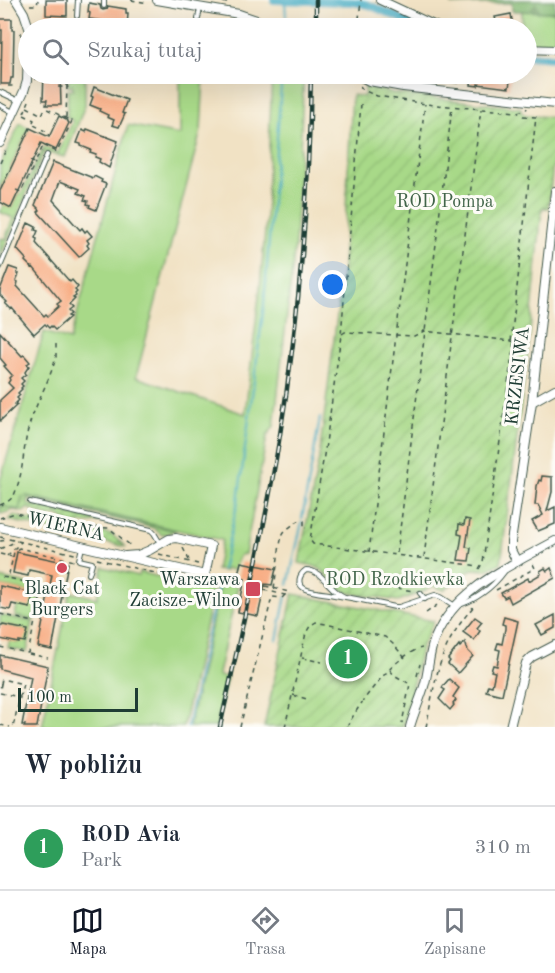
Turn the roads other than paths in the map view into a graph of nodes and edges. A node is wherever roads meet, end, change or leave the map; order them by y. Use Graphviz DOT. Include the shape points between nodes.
graph roads {
  1 [pos="16,0"];
  2 [pos="78,0"];
  3 [pos="104,0"];
  4 [pos="157,0"];
  5 [pos="380,0"];
  6 [pos="104,6"];
  7 [pos="200,7"];
  8 [pos="77,16"];
  9 [pos="24,18"];
  10 [pos="198,18"];
  11 [pos="251,18"];
  12 [pos="419,18"];
  13 [pos="537,49"];
  14 [pos="555,50"];
  15 [pos="26,84"];
  16 [pos="386,84"];
  17 [pos="0,92"];
  18 [pos="20,102"];
  19 [pos="555,104"];
  20 [pos="0,105"];
  21 [pos="19,114"];
  22 [pos="0,143"];
  23 [pos="47,154"];
  24 [pos="555,191"];
  25 [pos="0,267"];
  26 [pos="555,388"];
  27 [pos="532,402"];
  28 [pos="30,502"];
  29 [pos="0,527"];
  30 [pos="555,542"];
  31 [pos="162,546"];
  32 [pos="81,551"];
  33 [pos="125,556"];
  34 [pos="517,562"];
  35 [pos="89,574"];
  36 [pos="420,593"];
  37 [pos="345,597"];
  38 [pos="425,598"];
  39 [pos="455,606"];
  40 [pos="555,645"];
  41 [pos="410,727"];
  42 [pos="510,727"];
  1 -- 9 [label="street"];
  2 -- 8 [label="lane"];
  3 -- 6 [label="lane"];
  4 -- 7 [label="street"];
  5 -- 12 [label="street"];
  7 -- 10 [label="lane"];
  7 -- 11 [label="street"];
  13 -- 14 [label="street"];
  15 -- 18 [label="street"];
  16 -- 19 [label="street"];
  17 -- 18 [label="lane"];
  18 -- 21 [label="street"];
  20 -- 21 [label="lane"];
  21 -- 22 [label="street"];
  23 -- 25 [label="lane"];
  24 -- 27 [label="street, KRZESIWA" via="534,343"];
  26 -- 27 [label="street"];
  27 -- 34 [label="street, KRZESIWA" via="511,543"];
  28 -- 31 [label="lane" via="151,530"];
  29 -- 32 [label="street, WIERNA"];
  30 -- 34 [label="street"];
  31 -- 33 [label="street, WIERNA"];
  31 -- 33 [label="street, WIERNA" via="176,538 211,546 205,575"];
  32 -- 33 [label="street, WIERNA"];
  32 -- 35 [label="lane" via="79,560 92,563"];
  34 -- 39 [label="street" via="473,589"];
  36 -- 38 [label="lane"];
  37 -- 37 [label="lane" via="314,571 306,570 300,575 300,584 306,590"];
  37 -- 38 [label="lane" via="399,607"];
  38 -- 39 [label="lane" via="439,596"];
  39 -- 41 [label="street" via="432,647"];
  40 -- 42 [label="street" via="526,663"];
}
